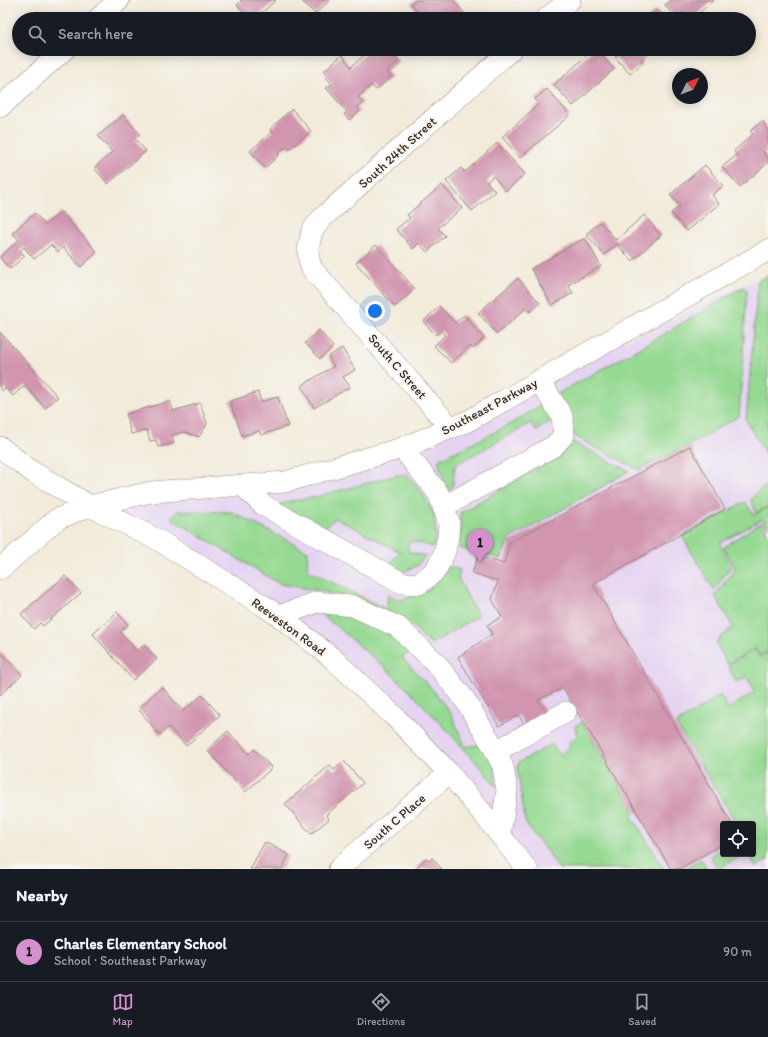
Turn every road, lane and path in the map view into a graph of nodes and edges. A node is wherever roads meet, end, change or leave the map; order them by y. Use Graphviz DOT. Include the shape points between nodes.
graph roads {
  1 [pos="119,0"];
  2 [pos="570,0"];
  3 [pos="106,12"];
  4 [pos="555,12"];
  5 [pos="57,56"];
  6 [pos="504,56"];
  7 [pos="0,107"];
  8 [pos="768,250"];
  9 [pos="312,269"];
  10 [pos="539,380"];
  11 [pos="451,428"];
  12 [pos="0,447"];
  13 [pos="402,448"];
  14 [pos="242,485"];
  15 [pos="90,506"];
  16 [pos="443,508"];
  17 [pos="0,570"];
  18 [pos="279,616"];
  19 [pos="566,712"];
  20 [pos="496,752"];
  21 [pos="449,773"];
  22 [pos="500,835"];
  23 [pos="339,869"];
  24 [pos="527,869"];
  1 -- 3 [label="street"];
  2 -- 4 [label="street"];
  5 -- 7 [label="street"];
  6 -- 9 [label="street, South 24th Street" via="322,218 312,231 308,249"];
  8 -- 10 [label="street, Southeast Parkway"];
  9 -- 11 [label="street, South C Street"];
  10 -- 11 [label="street, Southeast Parkway"];
  10 -- 16 [label="street" via="562,416 564,435 554,446"];
  11 -- 13 [label="street, Southeast Parkway"];
  12 -- 15 [label="street, Reeveston Road" via="34,473"];
  13 -- 14 [label="street, Southeast Parkway" via="285,482"];
  13 -- 16 [label="street" via="438,493"];
  14 -- 15 [label="street, Southeast Parkway" via="151,492"];
  14 -- 16 [label="street" via="263,505 402,583 419,584 435,571 444,554 448,537 449,522"];
  15 -- 17 [label="street" via="57,519"];
  15 -- 18 [label="street, Reeveston Road" via="160,541"];
  18 -- 20 [label="street" via="317,602 353,606 398,627 435,662 465,700"];
  18 -- 21 [label="street, Reeveston Road" via="331,657 394,716"];
  19 -- 20 [label="street"];
  20 -- 22 [label="street" via="503,767 507,790"];
  21 -- 22 [label="street, Reeveston Road"];
  21 -- 23 [label="street, South C Place"];
  22 -- 24 [label="street, Reeveston Road"];
}
